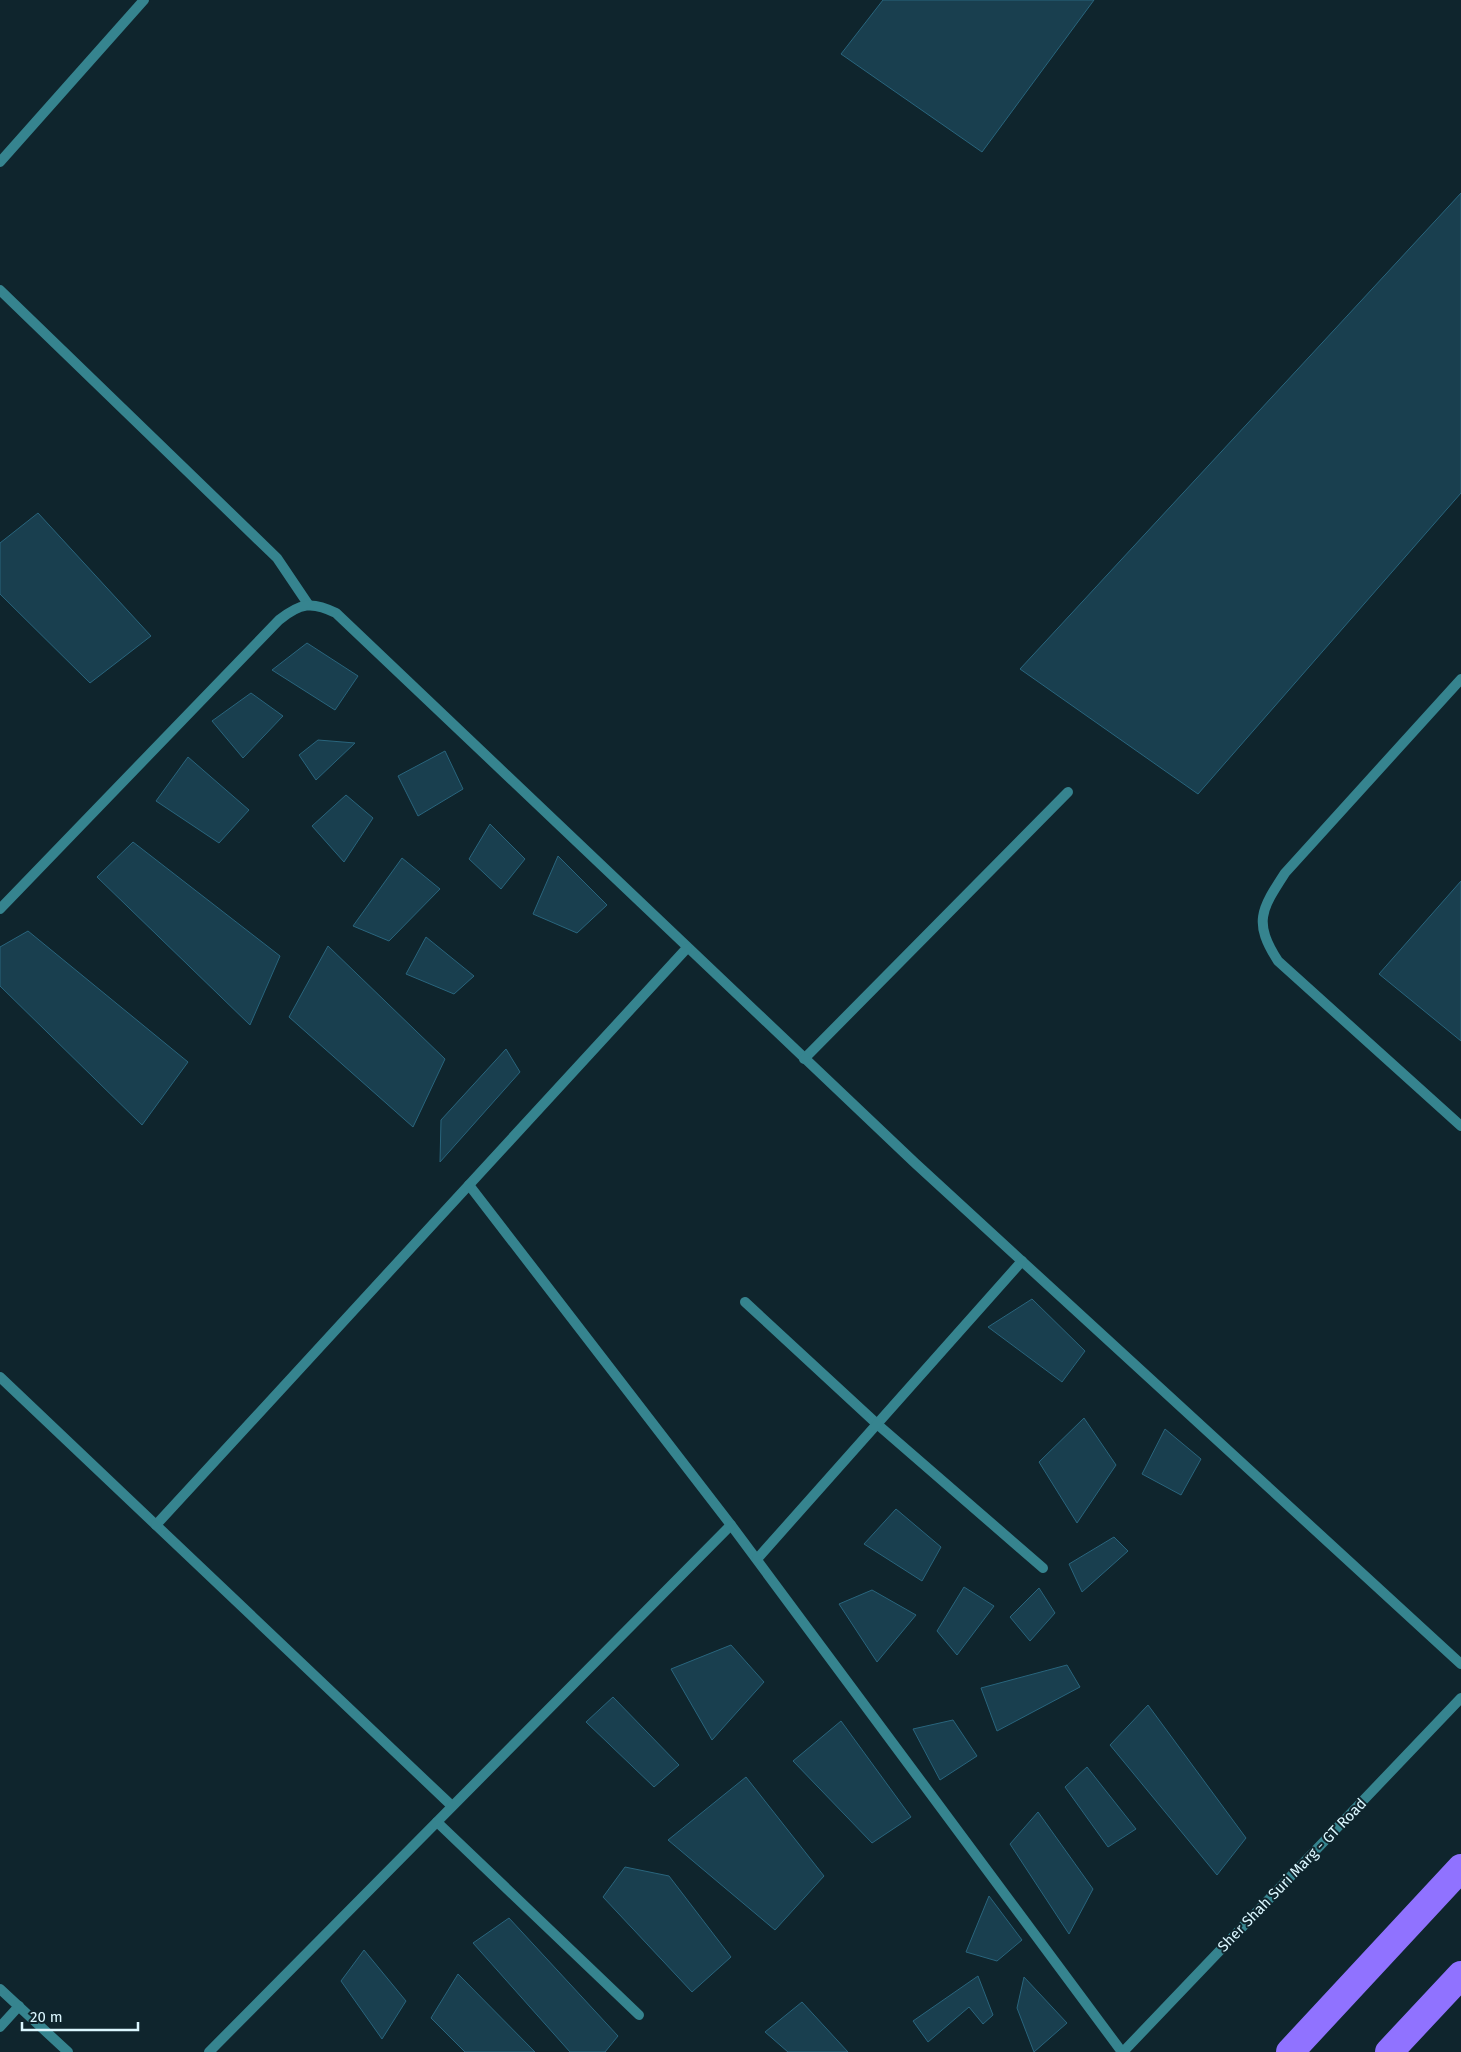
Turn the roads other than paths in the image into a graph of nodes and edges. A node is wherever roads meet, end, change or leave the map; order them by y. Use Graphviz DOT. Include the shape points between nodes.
graph roads {
  1 [pos="144,0"];
  2 [pos="0,162"];
  3 [pos="0,290"];
  4 [pos="308,604"];
  5 [pos="1461,679"];
  6 [pos="1068,792"];
  7 [pos="0,909"];
  8 [pos="687,948"];
  9 [pos="804,1059"];
  10 [pos="1461,1126"];
  11 [pos="469,1185"];
  12 [pos="1022,1261"];
  13 [pos="745,1302"];
  14 [pos="0,1377"];
  15 [pos="876,1424"];
  16 [pos="156,1525"];
  17 [pos="731,1525"];
  18 [pos="757,1558"];
  19 [pos="1043,1568"];
  20 [pos="1461,1664"];
  21 [pos="1461,1698"];
  22 [pos="452,1806"];
  23 [pos="437,1822"];
  24 [pos="1461,1868"];
  25 [pos="1461,1975"];
  26 [pos="0,1989"];
  27 [pos="19,2006"];
  28 [pos="639,2015"];
  29 [pos="0,2027"];
  30 [pos="68,2052"];
  31 [pos="208,2052"];
  32 [pos="1122,2052"];
  33 [pos="1290,2052"];
  34 [pos="1389,2052"];
  1 -- 2 [label="street"];
  3 -- 4 [label="street" via="277,558"];
  4 -- 7 [label="street" via="291,610 279,620"];
  4 -- 8 [label="street" via="336,613"];
  5 -- 10 [label="street" via="1285,873 1269,897 1262,922 1265,941 1278,961"];
  6 -- 9 [label="street"];
  8 -- 9 [label="street"];
  8 -- 11 [label="street"];
  9 -- 12 [label="street"];
  11 -- 16 [label="street"];
  11 -- 17 [label="street"];
  12 -- 15 [label="street"];
  12 -- 20 [label="street"];
  13 -- 15 [label="street"];
  14 -- 16 [label="street"];
  15 -- 18 [label="street"];
  15 -- 19 [label="street"];
  16 -- 22 [label="street"];
  17 -- 18 [label="street"];
  17 -- 22 [label="street"];
  18 -- 32 [label="street"];
  21 -- 32 [label="street, Sher Shah Suri Marg - GT Road"];
  22 -- 23 [label="street"];
  23 -- 28 [label="street"];
  23 -- 31 [label="street"];
  24 -- 33 [label="highway"];
  25 -- 34 [label="highway"];
  26 -- 27 [label="street"];
  27 -- 29 [label="street"];
  27 -- 30 [label="street"];
}
